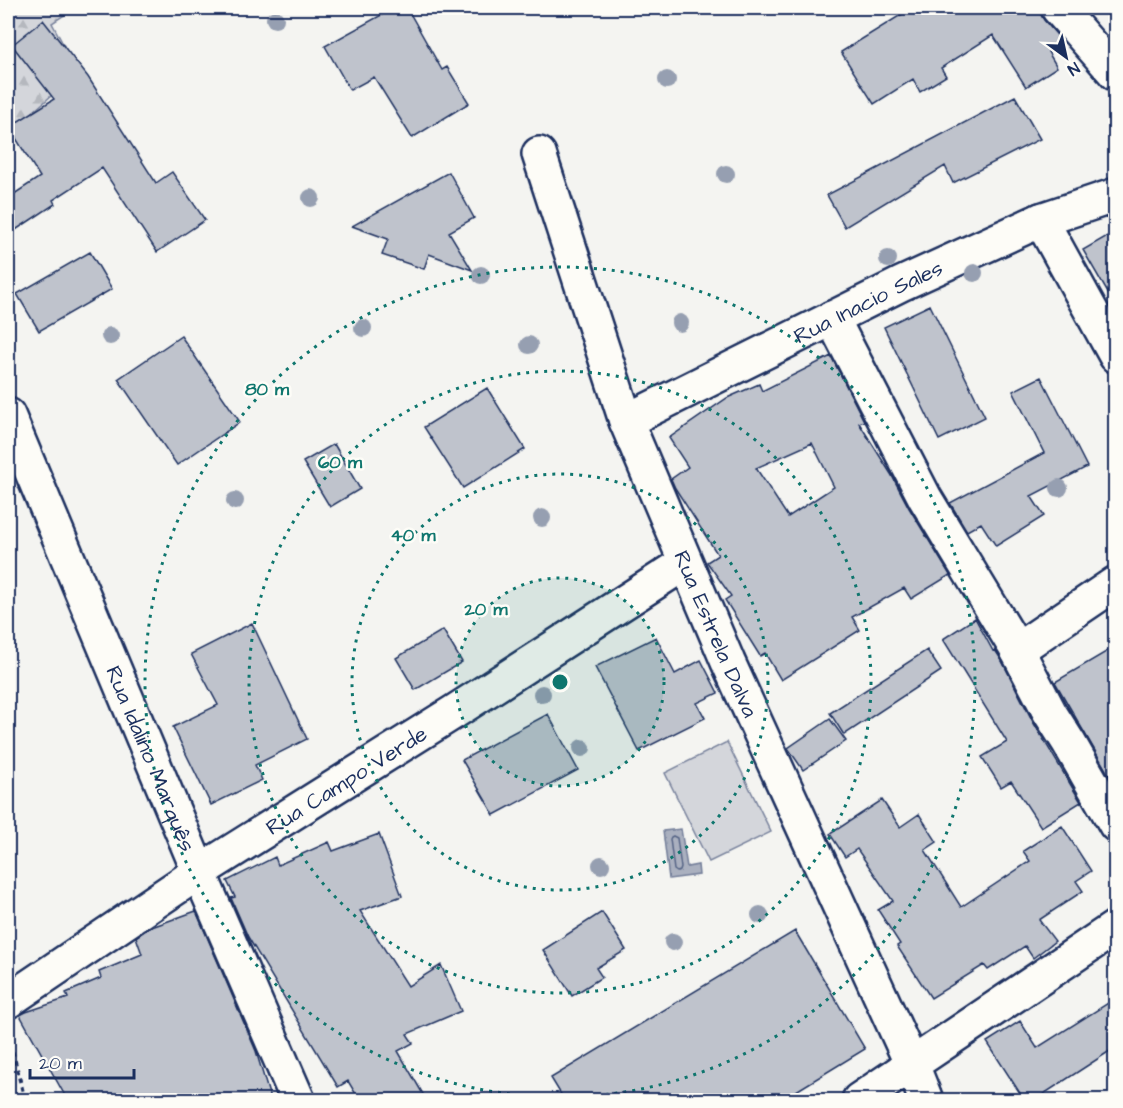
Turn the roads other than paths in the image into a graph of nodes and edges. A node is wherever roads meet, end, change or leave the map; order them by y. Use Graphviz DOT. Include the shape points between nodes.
graph roads {
  1 [pos="1058,8"];
  2 [pos="1116,74"];
  3 [pos="539,154"];
  4 [pos="1116,195"];
  5 [pos="1041,220"];
  6 [pos="832,318"];
  7 [pos="1116,356"];
  8 [pos="8,415"];
  9 [pos="626,421"];
  10 [pos="685,563"];
  11 [pos="1116,584"];
  12 [pos="1017,650"];
  13 [pos="1116,825"];
  14 [pos="199,872"];
  15 [pos="1116,927"];
  16 [pos="8,1001"];
  17 [pos="912,1065"];
  18 [pos="298,1101"];
  19 [pos="859,1101"];
  20 [pos="926,1101"];
  1 -- 2 [label="street"];
  3 -- 9 [label="street, Rua Estrela Dalva"];
  4 -- 5 [label="street, Rua Inacio Sales"];
  5 -- 6 [label="street, Rua Inacio Sales"];
  5 -- 7 [label="street"];
  6 -- 9 [label="street, Rua Inacio Sales"];
  6 -- 12 [label="street" via="925,498"];
  8 -- 14 [label="street, Rua Idalino Marquês"];
  9 -- 10 [label="street, Rua Estrela Dalva"];
  10 -- 14 [label="street, Rua Campo Verde"];
  10 -- 17 [label="street, Rua Estrela Dalva"];
  11 -- 12 [label="street"];
  12 -- 13 [label="street"];
  14 -- 16 [label="street, Rua Campo Verde"];
  14 -- 18 [label="street, Rua Idalino Marquês"];
  15 -- 17 [label="street"];
  17 -- 19 [label="street"];
  17 -- 20 [label="street, Rua Estrela Dalva"];
}
